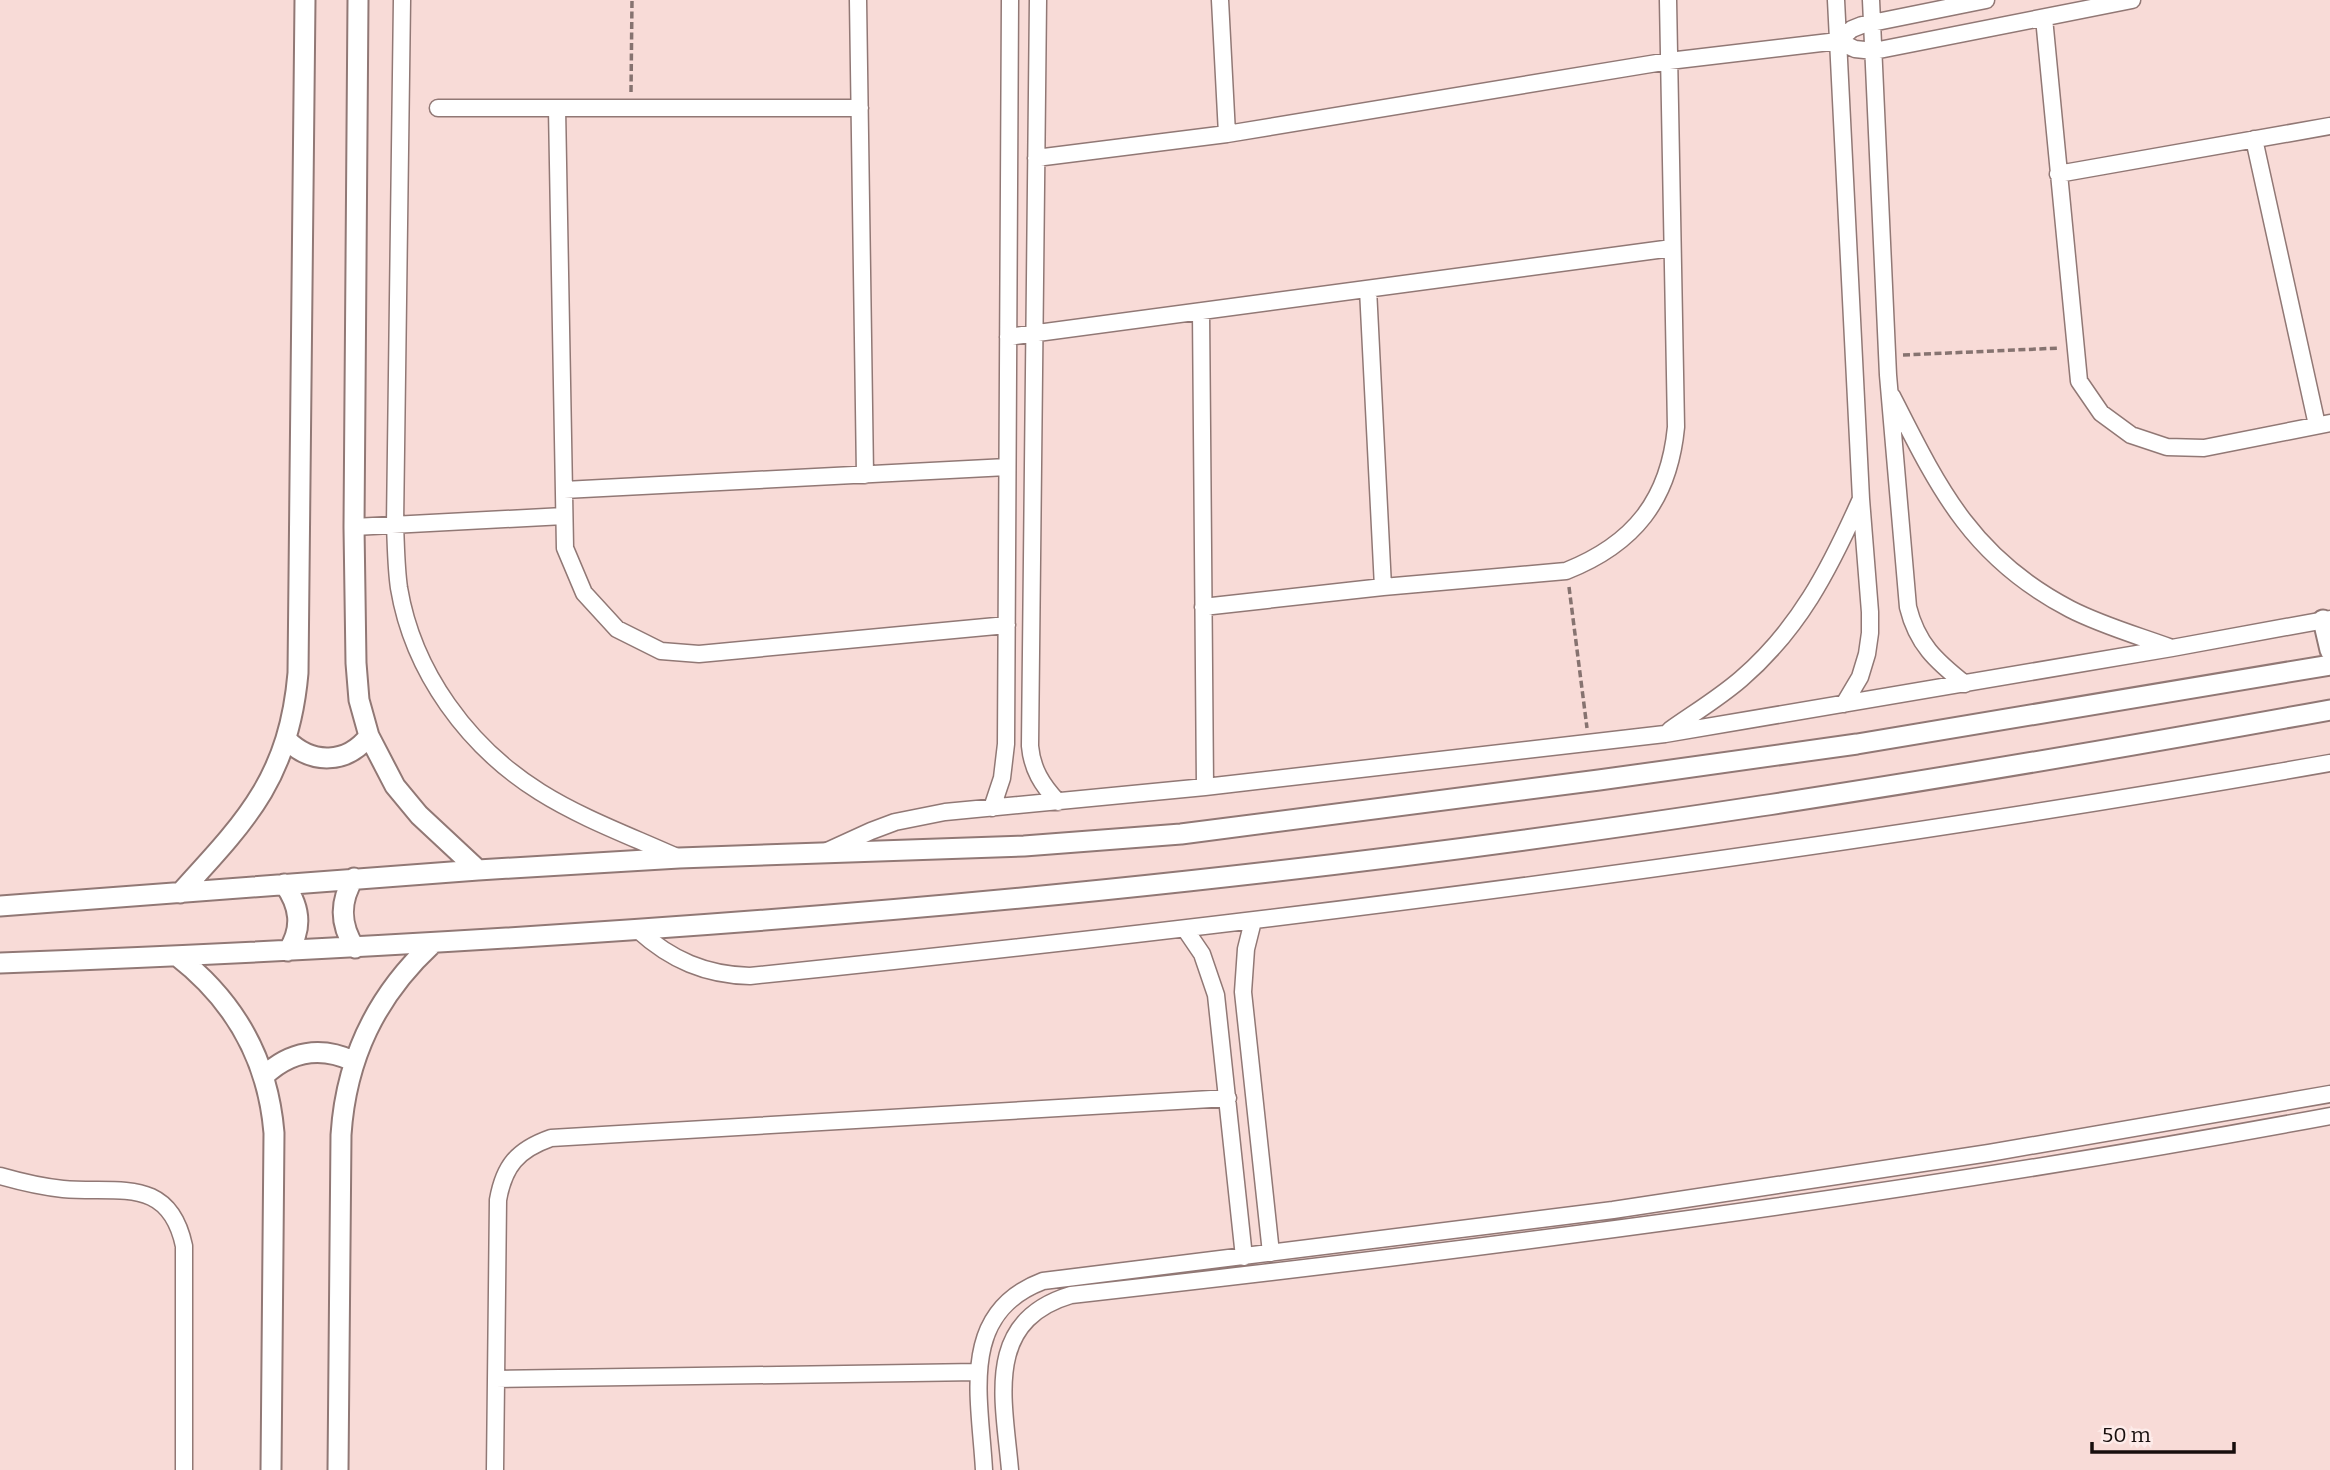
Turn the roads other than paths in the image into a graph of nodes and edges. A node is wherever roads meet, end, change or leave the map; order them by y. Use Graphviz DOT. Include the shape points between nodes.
graph roads {
  1 [pos="306,0"];
  2 [pos="358,0"];
  3 [pos="402,0"];
  4 [pos="858,0"];
  5 [pos="1010,0"];
  6 [pos="1038,0"];
  7 [pos="1220,0"];
  8 [pos="1668,0"];
  9 [pos="1836,0"];
  10 [pos="1871,0"];
  11 [pos="1986,0"];
  12 [pos="2132,0"];
  13 [pos="2044,18"];
  14 [pos="1873,23"];
  15 [pos="1838,41"];
  16 [pos="1874,51"];
  17 [pos="1669,61"];
  18 [pos="438,108"];
  19 [pos="557,108"];
  20 [pos="860,108"];
  21 [pos="2330,126"];
  22 [pos="1227,134"];
  23 [pos="2254,139"];
  24 [pos="1036,158"];
  25 [pos="2058,174"];
  26 [pos="1672,248"];
  27 [pos="1368,289"];
  28 [pos="1201,312"];
  29 [pos="1034,334"];
  30 [pos="1008,337"];
  31 [pos="1889,388"];
  32 [pos="2324,424"];
  33 [pos="1007,467"];
  34 [pos="865,475"];
  35 [pos="564,490"];
  36 [pos="1861,499"];
  37 [pos="564,516"];
  38 [pos="395,525"];
  39 [pos="354,527"];
  40 [pos="1383,587"];
  41 [pos="1203,607"];
  42 [pos="2327,620"];
  43 [pos="1007,625"];
  44 [pos="2172,648"];
  45 [pos="2330,650"];
  46 [pos="2330,665"];
  47 [pos="1965,684"];
  48 [pos="1844,704"];
  49 [pos="2330,710"];
  50 [pos="1665,734"];
  51 [pos="369,736"];
  52 [pos="287,740"];
  53 [pos="2330,763"];
  54 [pos="1205,787"];
  55 [pos="1058,802"];
  56 [pos="992,808"];
  57 [pos="825,852"];
  58 [pos="679,858"];
  59 [pos="478,870"];
  60 [pos="354,878"];
  61 [pos="284,884"];
  62 [pos="180,893"];
  63 [pos="0,905"];
  64 [pos="1253,920"];
  65 [pos="1185,929"];
  66 [pos="638,930"];
  67 [pos="432,944"];
  68 [pos="355,948"];
  69 [pos="288,951"];
  70 [pos="177,956"];
  71 [pos="0,963"];
  72 [pos="1242,977"];
  73 [pos="1213,982"];
  74 [pos="1249,1051"];
  75 [pos="1223,1055"];
  76 [pos="353,1061"];
  77 [pos="264,1076"];
  78 [pos="2330,1094"];
  79 [pos="1228,1098"];
  80 [pos="2241,1111"];
  81 [pos="2330,1116"];
  82 [pos="2246,1131"];
  83 [pos="1989,1153"];
  84 [pos="1991,1174"];
  85 [pos="0,1177"];
  86 [pos="1271,1253"];
  87 [pos="1240,1257"];
  88 [pos="1237,1276"];
  89 [pos="978,1372"];
  90 [pos="496,1379"];
  91 [pos="184,1470"];
  92 [pos="271,1470"];
  93 [pos="338,1470"];
  94 [pos="495,1470"];
  95 [pos="984,1470"];
  96 [pos="1010,1470"];
  1 -- 52 [label="street" via="298,673"];
  2 -- 39 [label="street"];
  3 -- 38 [label="street"];
  4 -- 20 [label="street"];
  5 -- 30 [label="street"];
  6 -- 24 [label="street"];
  7 -- 22 [label="street"];
  8 -- 17 [label="street"];
  9 -- 15 [label="street"];
  10 -- 14 [label="street"];
  11 -- 14 [label="street"];
  12 -- 13 [label="street"];
  13 -- 16 [label="street"];
  13 -- 25 [label="street"];
  14 -- 15 [label="street" via="1852,29"];
  14 -- 16 [label="street"];
  15 -- 16 [label="street"];
  15 -- 17 [label="street"];
  15 -- 36 [label="street"];
  16 -- 31 [label="street"];
  17 -- 22 [label="street"];
  17 -- 26 [label="street"];
  18 -- 19 [label="street"];
  19 -- 20 [label="street"];
  19 -- 35 [label="street"];
  20 -- 34 [label="street"];
  21 -- 23 [label="street"];
  22 -- 24 [label="street"];
  23 -- 25 [label="street"];
  23 -- 32 [label="street"];
  24 -- 29 [label="street"];
  25 -- 32 [label="street" via="2079,381 2101,413 2131,435 2167,447 2204,447"];
  26 -- 27 [label="street"];
  26 -- 40 [label="street" via="1674,451 1645,517 1610,550 1566,571"];
  27 -- 28 [label="street"];
  27 -- 40 [label="street"];
  28 -- 29 [label="street"];
  28 -- 41 [label="street"];
  29 -- 30 [label="street"];
  29 -- 55 [label="street" via="1030,746 1040,780"];
  30 -- 33 [label="street"];
  31 -- 44 [label="street" via="1945,496 1991,553 2029,584 2071,609"];
  31 -- 47 [label="street" via="1912,623 1939,664"];
  33 -- 34 [label="street"];
  33 -- 43 [label="street"];
  34 -- 35 [label="street"];
  35 -- 37 [label="street"];
  36 -- 48 [label="street" via="1870,633 1860,677"];
  36 -- 50 [label="street" via="1822,582 1785,634 1741,679"];
  37 -- 38 [label="street"];
  37 -- 43 [label="street" via="565,548 584,593 617,629 661,651 699,654"];
  38 -- 39 [label="street"];
  38 -- 58 [label="street" via="405,616 425,668 455,716 495,758 541,793"];
  39 -- 51 [label="street" via="356,672"];
  40 -- 41 [label="street"];
  41 -- 54 [label="street"];
  42 -- 44 [label="street"];
  42 -- 45 [label="street"];
  43 -- 56 [label="street" via="1005,761"];
  44 -- 47 [label="street"];
  46 -- 57 [label="street" via="1857,744 1258,825 1024,846"];
  47 -- 48 [label="street"];
  48 -- 50 [label="street"];
  49 -- 66 [label="street" via="1876,788 1516,842 1087,892"];
  50 -- 54 [label="street"];
  51 -- 52 [label="street" via="354,751 335,758 303,754"];
  51 -- 59 [label="street" via="407,801"];
  52 -- 62 [label="street" via="270,782 246,819"];
  53 -- 64 [label="street" via="1772,852"];
  54 -- 55 [label="street"];
  55 -- 56 [label="street"];
  56 -- 57 [label="street" via="895,822"];
  57 -- 58 [label="street"];
  58 -- 59 [label="street"];
  59 -- 60 [label="street"];
  60 -- 61 [label="street"];
  60 -- 68 [label="street" via="343,908 345,929"];
  61 -- 62 [label="street"];
  61 -- 69 [label="street" via="298,912 297,932"];
  62 -- 63 [label="street"];
  64 -- 65 [label="street"];
  64 -- 72 [label="street"];
  65 -- 66 [label="street" via="751,976 715,972 681,961"];
  65 -- 73 [label="street"];
  66 -- 67 [label="street"];
  67 -- 68 [label="street"];
  67 -- 76 [label="street" via="385,997"];
  68 -- 69 [label="street"];
  69 -- 70 [label="street"];
  70 -- 71 [label="street"];
  70 -- 77 [label="street" via="210,984 237,1017"];
  72 -- 73 [label="street"];
  72 -- 74 [label="street"];
  73 -- 75 [label="street"];
  74 -- 75 [label="street"];
  74 -- 86 [label="street"];
  75 -- 79 [label="street"];
  76 -- 77 [label="street" via="330,1053 306,1053 283,1061"];
  76 -- 93 [label="street" via="341,1135"];
  77 -- 92 [label="street" via="274,1133"];
  78 -- 80 [label="street"];
  79 -- 87 [label="street"];
  79 -- 90 [label="street" via="551,1138 534,1144 509,1167 498,1200"];
  80 -- 82 [label="street"];
  80 -- 83 [label="street"];
  81 -- 82 [label="street"];
  82 -- 84 [label="street"];
  83 -- 84 [label="street"];
  83 -- 86 [label="street" via="1613,1210"];
  84 -- 88 [label="street" via="1615,1229"];
  85 -- 91 [label="street" via="64,1189 134,1190 164,1206 178,1224 184,1246"];
  86 -- 87 [label="street"];
  87 -- 88 [label="street"];
  87 -- 89 [label="street" via="1058,1278 1029,1286 1005,1303 991,1321 982,1342"];
  88 -- 96 [label="street" via="1070,1295 1032,1314 1013,1336 1004,1364"];
  89 -- 90 [label="street"];
  89 -- 95 [label="street"];
  90 -- 94 [label="street"];
}
